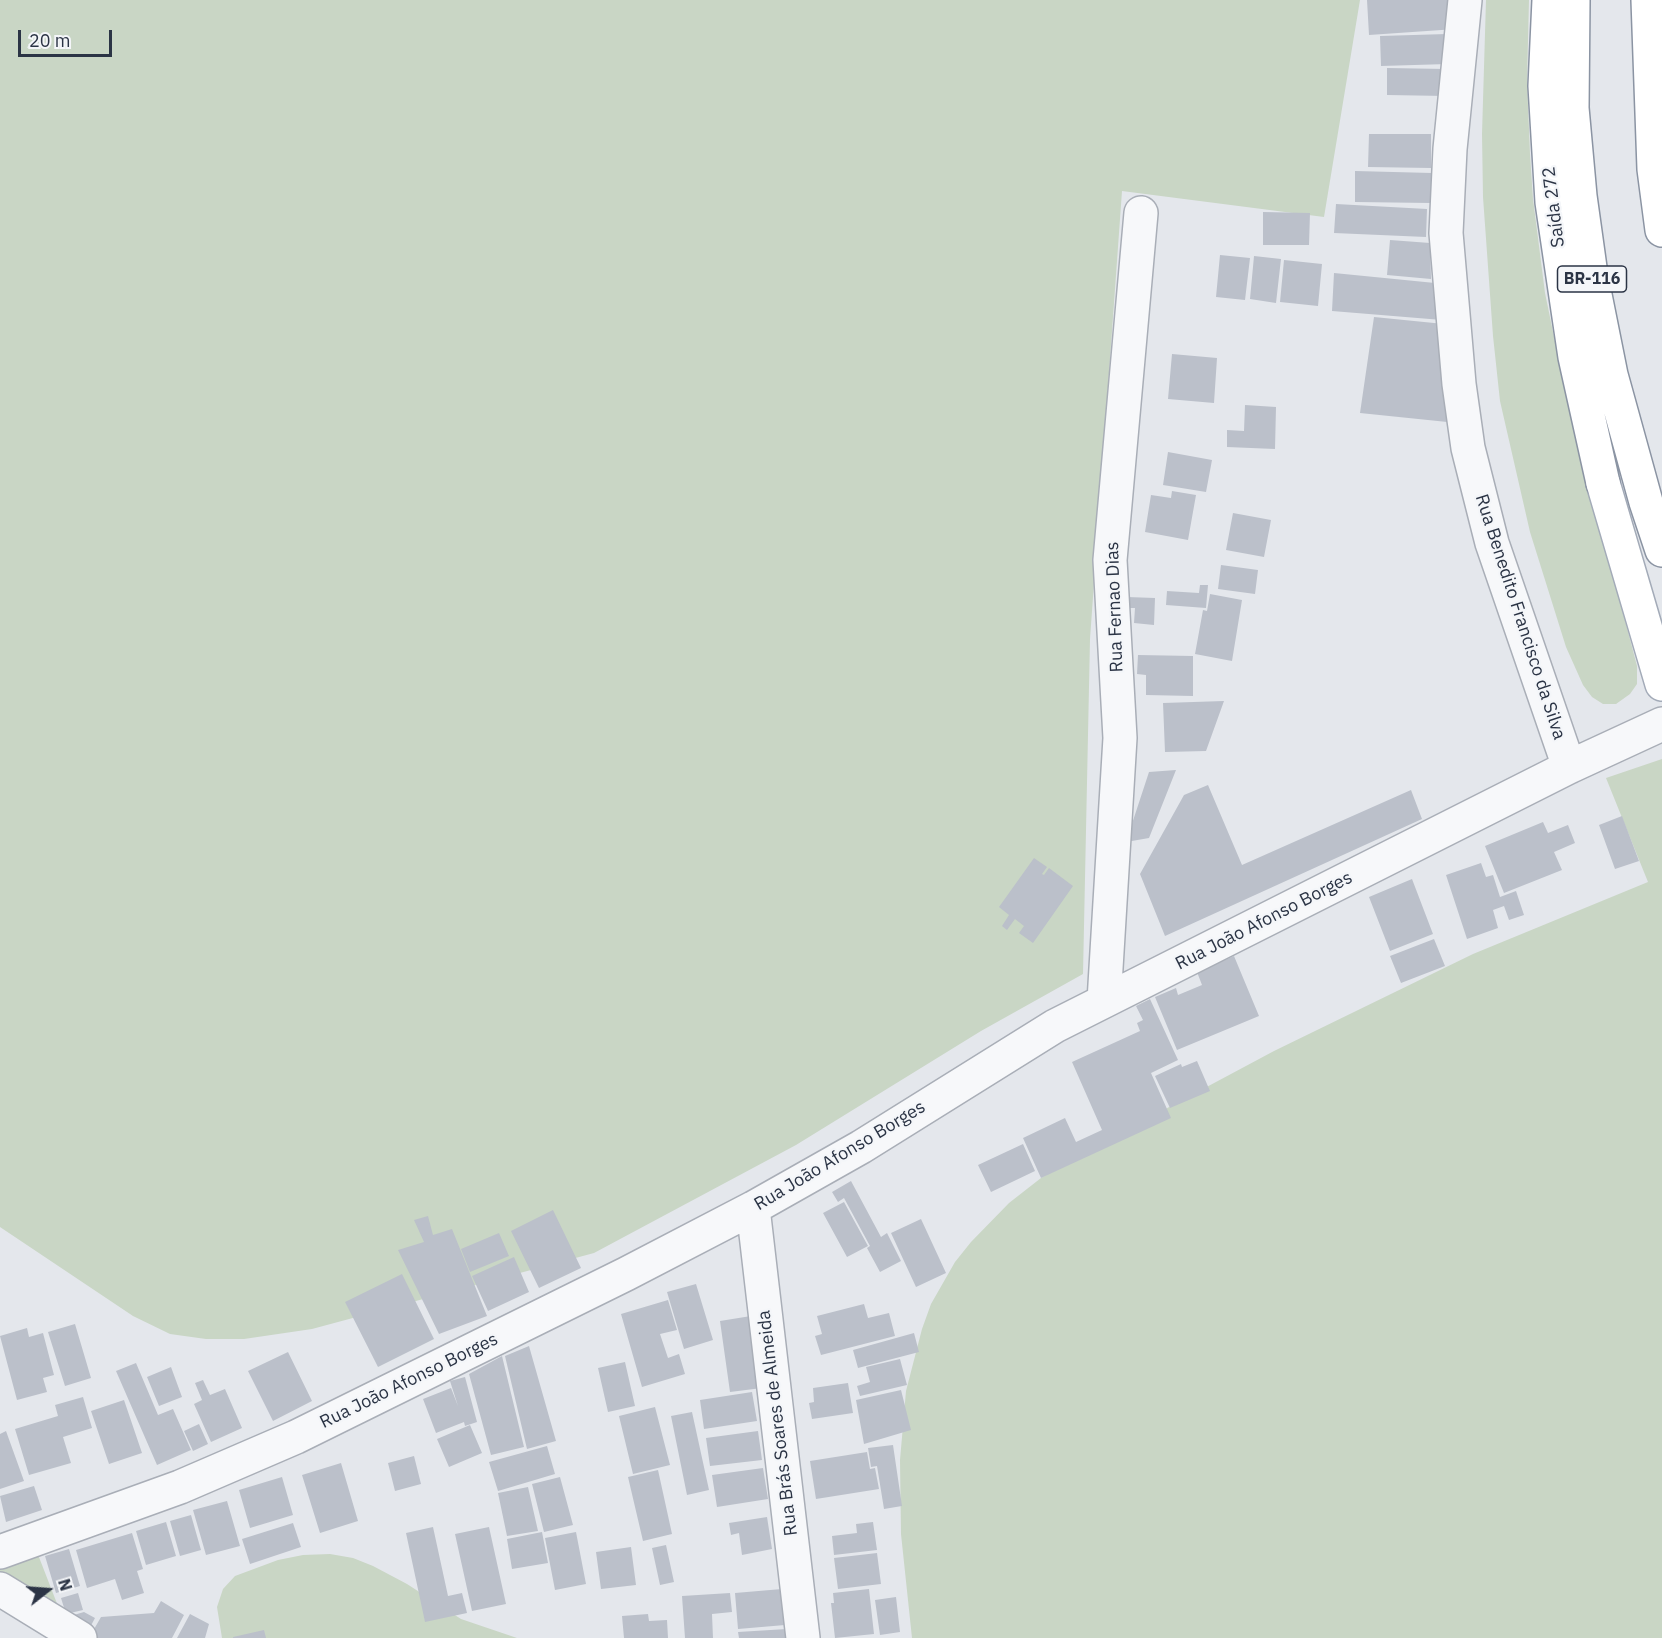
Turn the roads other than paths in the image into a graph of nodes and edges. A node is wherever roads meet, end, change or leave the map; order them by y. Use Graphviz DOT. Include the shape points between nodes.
graph roads {
  1 [pos="1465,0"];
  2 [pos="1549,0"];
  3 [pos="1573,0"];
  4 [pos="1648,0"];
  5 [pos="1141,213"];
  6 [pos="1662,230"];
  7 [pos="1662,550"];
  8 [pos="1662,684"];
  9 [pos="1662,724"];
  10 [pos="1569,767"];
  11 [pos="1104,1001"];
  12 [pos="753,1208"];
  13 [pos="0,1552"];
  14 [pos="0,1589"];
  15 [pos="80,1638"];
  16 [pos="803,1638"];
  1 -- 10 [label="street, Rua Benedito Francisco da Silva" via="1446,233 1459,384 1468,448 1492,543"];
  2 -- 8 [label="main road, Saída 272" via="1545,86 1552,202 1575,357 1603,483"];
  3 -- 7 [label="main road, BR-116" via="1572,108 1591,275 1611,375"];
  4 -- 6 [label="main road" via="1654,169"];
  5 -- 11 [label="street, Rua Fernao Dias" via="1110,560 1120,738"];
  9 -- 10 [label="street, Rua João Afonso Borges"];
  10 -- 11 [label="street, Rua João Afonso Borges"];
  11 -- 12 [label="street, Rua João Afonso Borges" via="1055,1026 861,1147"];
  12 -- 13 [label="street, Rua João Afonso Borges" via="296,1437 180,1487"];
  12 -- 16 [label="street, Rua Brás Soares de Almeida"];
  14 -- 15 [label="street"];
}
